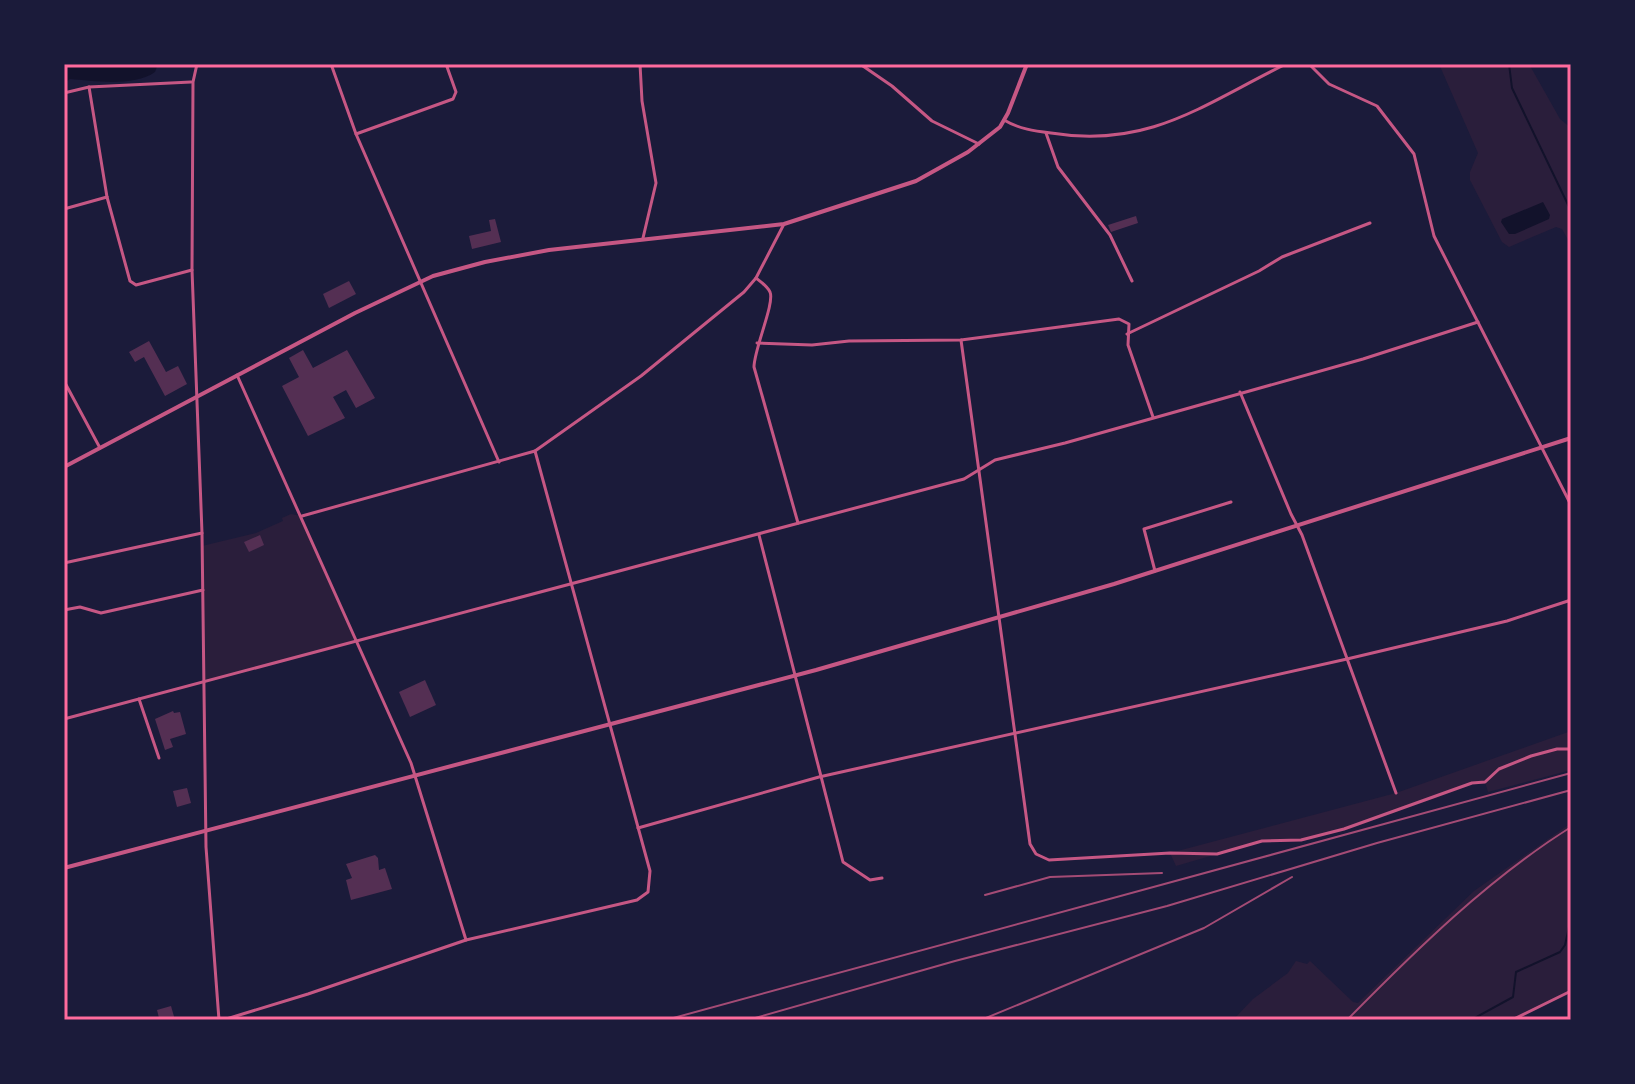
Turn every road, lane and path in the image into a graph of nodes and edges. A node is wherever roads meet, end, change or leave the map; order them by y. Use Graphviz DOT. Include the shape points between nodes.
graph roads {
  1 [pos="197,64"];
  2 [pos="331,64"];
  3 [pos="446,64"];
  4 [pos="640,64"];
  5 [pos="860,64"];
  6 [pos="1027,64"];
  7 [pos="1309,64"];
  8 [pos="1284,65"];
  9 [pos="193,82"];
  10 [pos="89,87"];
  11 [pos="64,93"];
  12 [pos="1004,120"];
  13 [pos="1046,132"];
  14 [pos="356,134"];
  15 [pos="979,145"];
  16 [pos="107,197"];
  17 [pos="64,209"];
  18 [pos="1370,223"];
  19 [pos="784,224"];
  20 [pos="643,238"];
  21 [pos="192,270"];
  22 [pos="756,278"];
  23 [pos="421,281"];
  24 [pos="1132,281"];
  25 [pos="1478,322"];
  26 [pos="1127,334"];
  27 [pos="961,340"];
  28 [pos="757,343"];
  29 [pos="237,375"];
  30 [pos="64,381"];
  31 [pos="1240,392"];
  32 [pos="196,398"];
  33 [pos="1153,418"];
  34 [pos="1571,438"];
  35 [pos="100,448"];
  36 [pos="1544,448"];
  37 [pos="535,451"];
  38 [pos="499,462"];
  39 [pos="64,467"];
  40 [pos="980,469"];
  41 [pos="1231,502"];
  42 [pos="1571,505"];
  43 [pos="301,516"];
  44 [pos="798,524"];
  45 [pos="1297,527"];
  46 [pos="202,533"];
  47 [pos="759,535"];
  48 [pos="64,563"];
  49 [pos="1155,571"];
  50 [pos="571,586"];
  51 [pos="203,590"];
  52 [pos="1571,600"];
  53 [pos="64,610"];
  54 [pos="1001,616"];
  55 [pos="356,640"];
  56 [pos="1347,659"];
  57 [pos="796,676"];
  58 [pos="203,682"];
  59 [pos="139,699"];
  60 [pos="64,719"];
  61 [pos="609,723"];
  62 [pos="1016,732"];
  63 [pos="1571,749"];
  64 [pos="159,758"];
  65 [pos="415,775"];
  66 [pos="819,777"];
  67 [pos="1396,793"];
  68 [pos="638,828"];
  69 [pos="207,831"];
  70 [pos="64,868"];
  71 [pos="882,878"];
  72 [pos="466,940"];
  73 [pos="1571,991"];
  74 [pos="221,1020"];
  75 [pos="1512,1020"];
  1 -- 9 [label="street"];
  2 -- 14 [label="street"];
  3 -- 14 [label="street" via="456,92 453,99"];
  4 -- 20 [label="street" via="656,183"];
  5 -- 15 [label="street" via="932,121"];
  6 -- 12 [label="street"];
  7 -- 25 [label="street" via="1329,84 1377,106 1411,148 1434,236"];
  8 -- 13 [label="street" via="1194,113 1138,133 1080,137"];
  9 -- 10 [label="street"];
  9 -- 21 [label="street"];
  10 -- 11 [label="street"];
  10 -- 16 [label="street"];
  12 -- 13 [label="street"];
  12 -- 15 [label="street"];
  13 -- 24 [label="street" via="1058,167 1110,235"];
  14 -- 23 [label="street"];
  15 -- 19 [label="street" via="916,181"];
  16 -- 17 [label="street"];
  16 -- 21 [label="street" via="132,283"];
  18 -- 26 [label="street" via="1282,257"];
  19 -- 20 [label="street"];
  19 -- 22 [label="street"];
  20 -- 23 [label="street" via="520,256"];
  21 -- 32 [label="street"];
  22 -- 28 [label="street" via="771,294"];
  22 -- 37 [label="street" via="641,376"];
  23 -- 29 [label="street"];
  23 -- 38 [label="street"];
  25 -- 31 [label="street"];
  25 -- 36 [label="street"];
  26 -- 27 [label="street" via="1129,324 1119,319"];
  26 -- 33 [label="street"];
  27 -- 28 [label="street"];
  27 -- 40 [label="street"];
  28 -- 44 [label="street" via="754,367"];
  29 -- 32 [label="street"];
  29 -- 43 [label="street"];
  30 -- 35 [label="street"];
  31 -- 33 [label="street"];
  31 -- 45 [label="street"];
  32 -- 35 [label="street"];
  32 -- 46 [label="street"];
  33 -- 40 [label="street" via="995,460"];
  34 -- 36 [label="street"];
  35 -- 39 [label="street"];
  36 -- 42 [label="street"];
  36 -- 45 [label="street"];
  37 -- 38 [label="street"];
  37 -- 50 [label="street"];
  38 -- 43 [label="street"];
  40 -- 44 [label="street" via="964,479"];
  40 -- 54 [label="street"];
  41 -- 49 [label="street" via="1144,529"];
  43 -- 55 [label="street"];
  44 -- 47 [label="street"];
  45 -- 49 [label="street"];
  45 -- 56 [label="street"];
  46 -- 48 [label="street"];
  46 -- 51 [label="street"];
  47 -- 50 [label="street"];
  47 -- 57 [label="street"];
  49 -- 54 [label="street"];
  50 -- 55 [label="street"];
  50 -- 61 [label="street"];
  51 -- 53 [label="street" via="101,613 80,607"];
  51 -- 58 [label="street"];
  52 -- 56 [label="street" via="1507,621"];
  54 -- 57 [label="street"];
  54 -- 62 [label="street"];
  55 -- 58 [label="street"];
  55 -- 65 [label="street"];
  56 -- 62 [label="street"];
  56 -- 67 [label="street"];
  57 -- 61 [label="street"];
  57 -- 66 [label="street"];
  58 -- 59 [label="street"];
  58 -- 69 [label="street"];
  59 -- 60 [label="street"];
  59 -- 64 [label="street"];
  61 -- 65 [label="street"];
  61 -- 68 [label="street"];
  62 -- 63 [label="street" via="1030,844 1049,860 1217,854 1262,841 1301,840 1485,782 1499,769 1531,756"];
  62 -- 66 [label="street"];
  65 -- 69 [label="street"];
  65 -- 72 [label="street"];
  66 -- 68 [label="street"];
  66 -- 71 [label="street" via="843,862 870,880"];
  68 -- 72 [label="street" via="651,878 648,892 637,900"];
  69 -- 70 [label="street"];
  69 -- 74 [label="street"];
  72 -- 74 [label="street"];
  73 -- 75 [label="street"];
}
